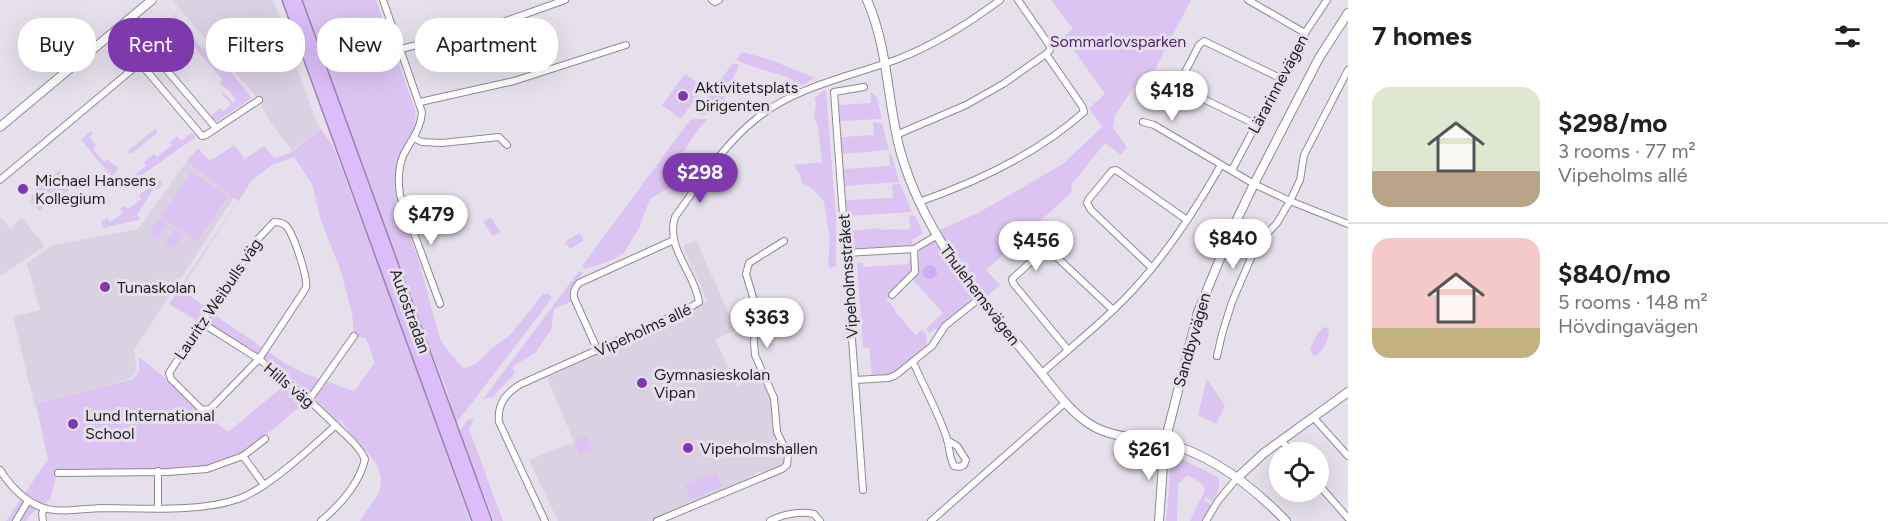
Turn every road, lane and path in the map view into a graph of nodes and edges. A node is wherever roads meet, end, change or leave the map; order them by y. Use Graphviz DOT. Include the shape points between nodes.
graph roads {
  1 [pos="152,0"];
  2 [pos="288,0"];
  3 [pos="296,0"];
  4 [pos="383,0"];
  5 [pos="565,0"];
  6 [pos="712,0"];
  7 [pos="719,0"];
  8 [pos="867,0"];
  9 [pos="1000,0"];
  10 [pos="1018,0"];
  11 [pos="1248,0"];
  12 [pos="1327,0"];
  13 [pos="1348,13"];
  14 [pos="389,18"];
  15 [pos="1305,33"];
  16 [pos="626,45"];
  17 [pos="403,49"];
  18 [pos="1046,54"];
  19 [pos="403,55"];
  20 [pos="885,63"];
  21 [pos="1348,70"];
  22 [pos="129,72"];
  23 [pos="147,72"];
  24 [pos="169,72"];
  25 [pos="1280,78"];
  26 [pos="864,87"];
  27 [pos="259,100"];
  28 [pos="420,102"];
  29 [pos="1143,122"];
  30 [pos="1257,125"];
  31 [pos="0,127"];
  32 [pos="216,128"];
  33 [pos="896,135"];
  34 [pos="414,138"];
  35 [pos="507,145"];
  36 [pos="1221,165"];
  37 [pos="1232,170"];
  38 [pos="0,180"];
  39 [pos="1254,184"];
  40 [pos="1290,201"];
  41 [pos="919,202"];
  42 [pos="1187,220"];
  43 [pos="1348,224"];
  44 [pos="936,236"];
  45 [pos="674,240"];
  46 [pos="784,241"];
  47 [pos="914,249"];
  48 [pos="846,253"];
  49 [pos="1152,268"];
  50 [pos="892,295"];
  51 [pos="980,298"];
  52 [pos="440,304"];
  53 [pos="1113,310"];
  54 [pos="202,323"];
  55 [pos="354,336"];
  56 [pos="1068,350"];
  57 [pos="598,351"];
  58 [pos="1217,356"];
  59 [pos="259,359"];
  60 [pos="913,362"];
  61 [pos="1042,373"];
  62 [pos="855,380"];
  63 [pos="1348,392"];
  64 [pos="309,400"];
  65 [pos="1066,402"];
  66 [pos="1313,417"];
  67 [pos="336,425"];
  68 [pos="265,439"];
  69 [pos="947,440"];
  70 [pos="1281,440"];
  71 [pos="1166,443"];
  72 [pos="243,456"];
  73 [pos="1348,456"];
  74 [pos="0,470"];
  75 [pos="158,471"];
  76 [pos="58,473"];
  77 [pos="1237,478"];
  78 [pos="264,485"];
  79 [pos="863,490"];
  80 [pos="1329,496"];
  81 [pos="28,501"];
  82 [pos="44,508"];
  83 [pos="158,508"];
  84 [pos="1348,518"];
  85 [pos="16,521"];
  86 [pos="43,521"];
  87 [pos="321,521"];
  88 [pos="478,521"];
  89 [pos="486,521"];
  90 [pos="545,521"];
  91 [pos="657,521"];
  92 [pos="770,521"];
  93 [pos="820,521"];
  94 [pos="931,521"];
  95 [pos="1159,521"];
  96 [pos="1206,521"];
  97 [pos="1286,521"];
  1 -- 31 [label="street"];
  2 -- 88 [label="highway, Autostradan"];
  3 -- 89 [label="highway, Autostradan"];
  4 -- 14 [label="street"];
  5 -- 17 [label="street" via="489,27"];
  6 -- 7 [label="street"];
  8 -- 20 [label="street, Thulehemsvägen"];
  9 -- 20 [label="street" via="951,32"];
  10 -- 18 [label="street" via="1050,46"];
  11 -- 15 [label="street"];
  12 -- 15 [label="street, Lärarinnevägen"];
  13 -- 39 [label="street, Sandbyvägen" via="1319,58"];
  15 -- 25 [label="street, Lärarinnevägen"];
  16 -- 28 [label="street" via="514,81"];
  18 -- 33 [label="street" via="975,100"];
  18 -- 41 [label="street" via="1082,106 1083,114 1021,156"];
  19 -- 28 [label="street"];
  20 -- 33 [label="street, Thulehemsvägen"];
  20 -- 45 [label="street" via="802,93 756,118 715,163 675,218"];
  21 -- 40 [label="street" via="1304,155 1300,180"];
  22 -- 38 [label="street"];
  23 -- 32 [label="street" via="196,131 204,136"];
  24 -- 32 [label="street"];
  25 -- 30 [label="street, Lärarinnevägen"];
  25 -- 30 [label="street" via="1203,41 1181,80 1180,85 1189,92"];
  26 -- 48 [label="street, Vipeholmsstråket" via="834,92"];
  27 -- 32 [label="street"];
  28 -- 34 [label="street" via="421,119"];
  29 -- 36 [label="street"];
  30 -- 37 [label="street, Lärarinnevägen"];
  33 -- 41 [label="street, Thulehemsvägen"];
  34 -- 35 [label="street" via="451,143 499,137"];
  34 -- 52 [label="street" via="401,161 400,195"];
  36 -- 37 [label="street"];
  36 -- 42 [label="street"];
  37 -- 39 [label="street"];
  39 -- 40 [label="street"];
  39 -- 71 [label="street, Sandbyvägen" via="1198,312"];
  40 -- 43 [label="street"];
  40 -- 58 [label="street" via="1277,223 1257,244 1232,302"];
  41 -- 44 [label="street, Thulehemsvägen"];
  42 -- 49 [label="street"];
  42 -- 49 [label="street" via="1116,170 1088,200 1091,210"];
  44 -- 47 [label="street"];
  44 -- 51 [label="street, Thulehemsvägen"];
  45 -- 57 [label="street, Vipeholms allé" via="699,302"];
  45 -- 57 [label="street" via="576,287 574,298"];
  46 -- 91 [label="street" via="749,263 746,274 756,307 755,355 774,398 777,432 788,455 787,465"];
  47 -- 48 [label="street"];
  47 -- 50 [label="street" via="915,272"];
  48 -- 62 [label="street, Vipeholmsstråket"];
  49 -- 53 [label="street"];
  51 -- 60 [label="street" via="945,326 932,346"];
  51 -- 61 [label="street, Thulehemsvägen"];
  53 -- 56 [label="street"];
  53 -- 56 [label="street" via="1048,249 1016,273 1013,283"];
  54 -- 59 [label="street, Hills väg"];
  54 -- 59 [label="street, Lauritz Weibulls väg" via="169,375 202,410 214,405"];
  54 -- 59 [label="street, Lauritz Weibulls väg" via="257,240 274,222 281,222 288,228 307,283"];
  55 -- 64 [label="street"];
  56 -- 61 [label="street"];
  57 -- 90 [label="street, Vipeholms allé" via="521,384 500,405 499,422"];
  59 -- 64 [label="street, Hills väg"];
  60 -- 62 [label="street" via="892,377"];
  60 -- 69 [label="street"];
  61 -- 65 [label="street, Thulehemsvägen"];
  62 -- 79 [label="street, Vipeholmsstråket"];
  63 -- 66 [label="street"];
  64 -- 67 [label="street, Hills väg"];
  65 -- 71 [label="street, Thulehemsvägen" via="1101,430"];
  65 -- 94 [label="street"];
  66 -- 70 [label="street"];
  66 -- 73 [label="street"];
  67 -- 78 [label="street"];
  67 -- 87 [label="street, Hills väg" via="364,459 359,477 345,498"];
  68 -- 72 [label="street"];
  70 -- 77 [label="street"];
  71 -- 77 [label="street, Thulehemsvägen"];
  71 -- 95 [label="street, Sandbyvägen"];
  72 -- 75 [label="street" via="207,469"];
  72 -- 78 [label="street"];
  74 -- 81 [label="street"];
  75 -- 76 [label="street"];
  75 -- 83 [label="street"];
  77 -- 96 [label="street"];
  77 -- 97 [label="street, Thulehemsvägen"];
  78 -- 83 [label="street" via="220,504"];
  80 -- 84 [label="street"];
  81 -- 82 [label="street"];
  81 -- 85 [label="street"];
  82 -- 83 [label="street"];
  82 -- 86 [label="street"];
  92 -- 93 [label="street" via="783,515 811,513"];
}
